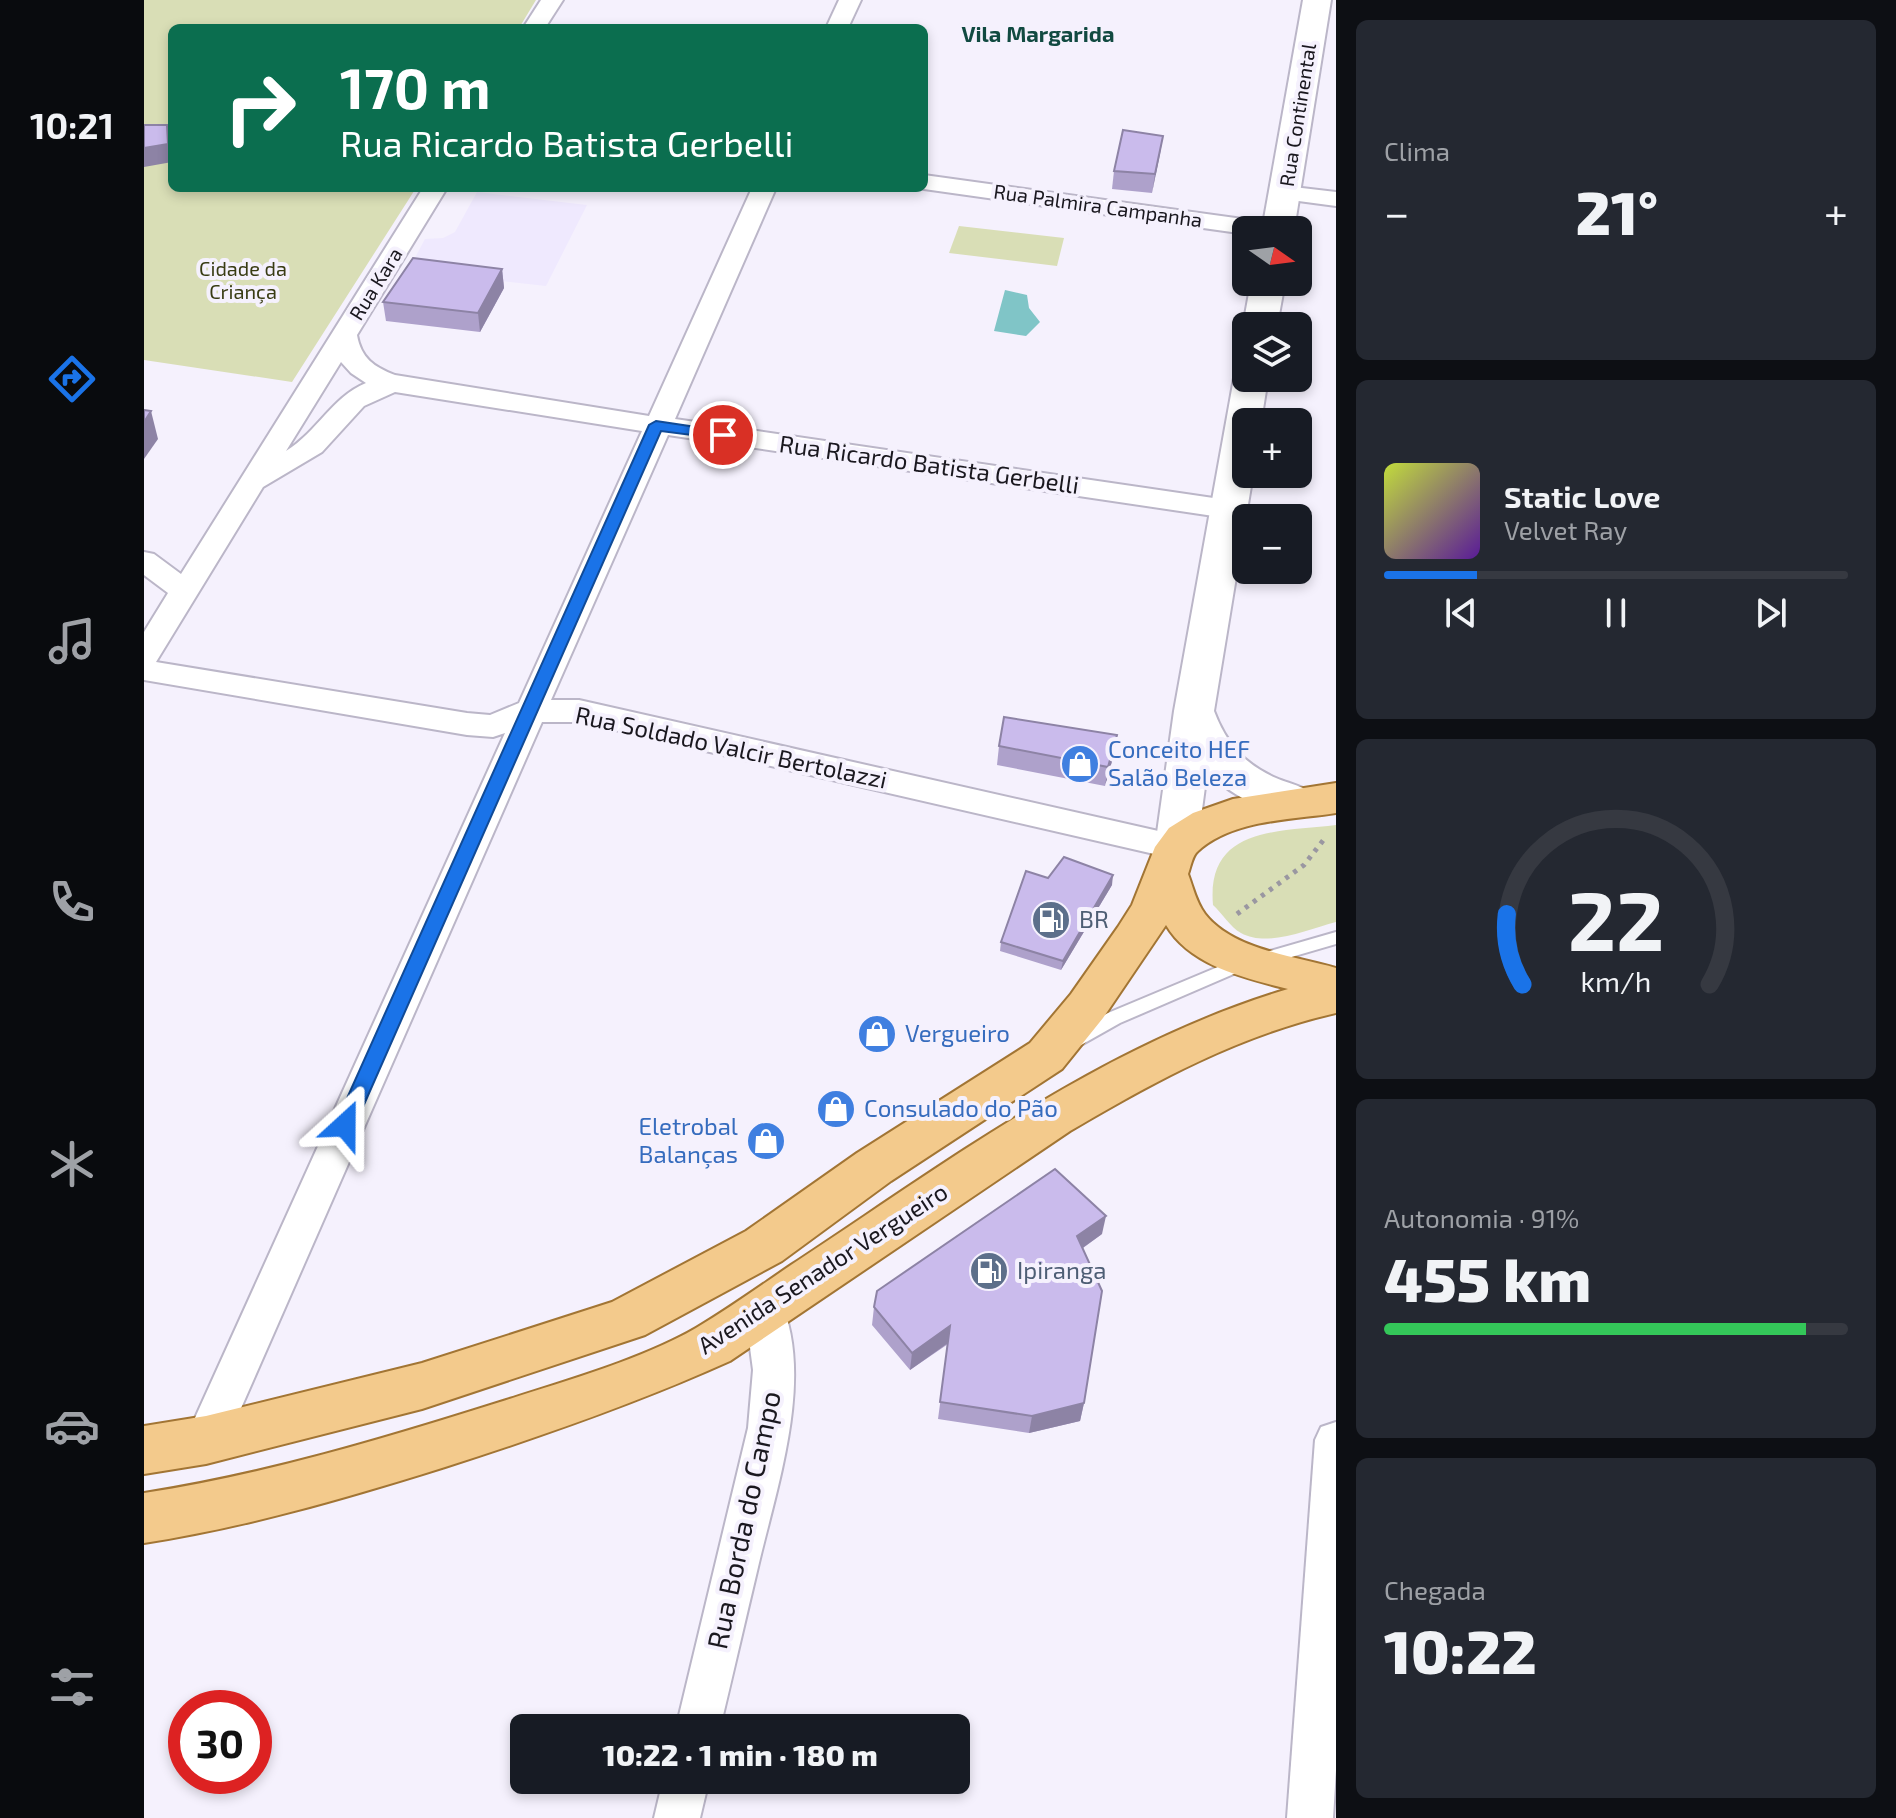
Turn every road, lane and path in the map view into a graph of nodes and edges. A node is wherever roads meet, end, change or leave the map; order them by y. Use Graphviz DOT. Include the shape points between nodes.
graph roads {
  1 [pos="552,0"];
  2 [pos="850,0"];
  3 [pos="1317,0"];
  4 [pos="537,24"];
  5 [pos="839,24"];
  6 [pos="928,183"];
  7 [pos="433,192"];
  8 [pos="762,192"];
  9 [pos="1285,193"];
  10 [pos="1336,199"];
  11 [pos="1281,216"];
  12 [pos="1232,224"];
  13 [pos="344,335"];
  14 [pos="316,380"];
  15 [pos="395,384"];
  16 [pos="1248,392"];
  17 [pos="350,402"];
  18 [pos="656,425"];
  19 [pos="250,485"];
  20 [pos="1227,509"];
  21 [pos="144,561"];
  22 [pos="185,591"];
  23 [pos="144,657"];
  24 [pos="144,670"];
  25 [pos="528,711"];
  26 [pos="1194,711"];
  27 [pos="1320,811"];
  28 [pos="1171,861"];
  29 [pos="1336,938"];
  30 [pos="1203,939"];
  31 [pos="1254,960"];
  32 [pos="1336,985"];
  33 [pos="1336,996"];
  34 [pos="1046,1056"];
  35 [pos="765,1310"];
  36 [pos="206,1440"];
  37 [pos="1336,1440"];
  38 [pos="144,1450"];
  39 [pos="144,1518"];
  40 [pos="701,1714"];
  41 [pos="683,1794"];
  42 [pos="677,1818"];
  43 [pos="1310,1818"];
  1 -- 4 [label="street"];
  2 -- 5 [label="street"];
  3 -- 9 [label="street, Rua Continental"];
  6 -- 12 [label="street, Rua Palmira Campanha"];
  7 -- 13 [label="street, Rua Kara"];
  8 -- 18 [label="street"];
  9 -- 10 [label="street"];
  9 -- 11 [label="street, Rua Continental"];
  13 -- 14 [label="street, Rua Kara"];
  13 -- 15 [label="street, Rua Ricardo Batista Gerbelli" via="352,361"];
  14 -- 17 [label="street" via="342,387"];
  14 -- 19 [label="street, Rua Kara"];
  15 -- 17 [label="street, Rua Ricardo Batista Gerbelli" via="373,388"];
  15 -- 18 [label="street, Rua Ricardo Batista Gerbelli"];
  16 -- 20 [label="street"];
  17 -- 19 [label="street, Rua Kara" via="313,446"];
  18 -- 20 [label="street, Rua Ricardo Batista Gerbelli"];
  18 -- 25 [label="street"];
  19 -- 22 [label="street, Rua Kara"];
  20 -- 26 [label="street"];
  21 -- 22 [label="street"];
  22 -- 23 [label="street, Rua Kara"];
  24 -- 25 [label="street, Rua Soldado Valcir Bertolazzi" via="467,724 493,726"];
  25 -- 28 [label="street, Rua Soldado Valcir Bertolazzi" via="579,711"];
  25 -- 36 [label="street"];
  26 -- 27 [label="street" via="1205,742 1225,766 1250,785"];
  26 -- 28 [label="street"];
  27 -- 28 [label="main road" via="1257,808 1220,818 1193,832"];
  27 -- 30 [label="path" via="1304,865"];
  28 -- 30 [label="main road" via="1183,916"];
  28 -- 34 [label="main road" via="1153,909 1134,939"];
  29 -- 31 [label="lane"];
  30 -- 31 [label="main road"];
  31 -- 32 [label="main road"];
  31 -- 34 [label="lane" via="1114,1018"];
  33 -- 35 [label="main road, Avenida Senador Vergueiro" via="1259,1014 1178,1047 1053,1117"];
  34 -- 36 [label="main road" via="886,1158 764,1246 627,1319 422,1386"];
  35 -- 39 [label="main road, Avenida Senador Vergueiro" via="712,1345 531,1416 281,1492"];
  35 -- 40 [label="street, Rua Borda do Campo" via="774,1344 775,1389 767,1440"];
  36 -- 38 [label="main road"];
  37 -- 43 [label="street"];
  41 -- 42 [label="street"];
}
